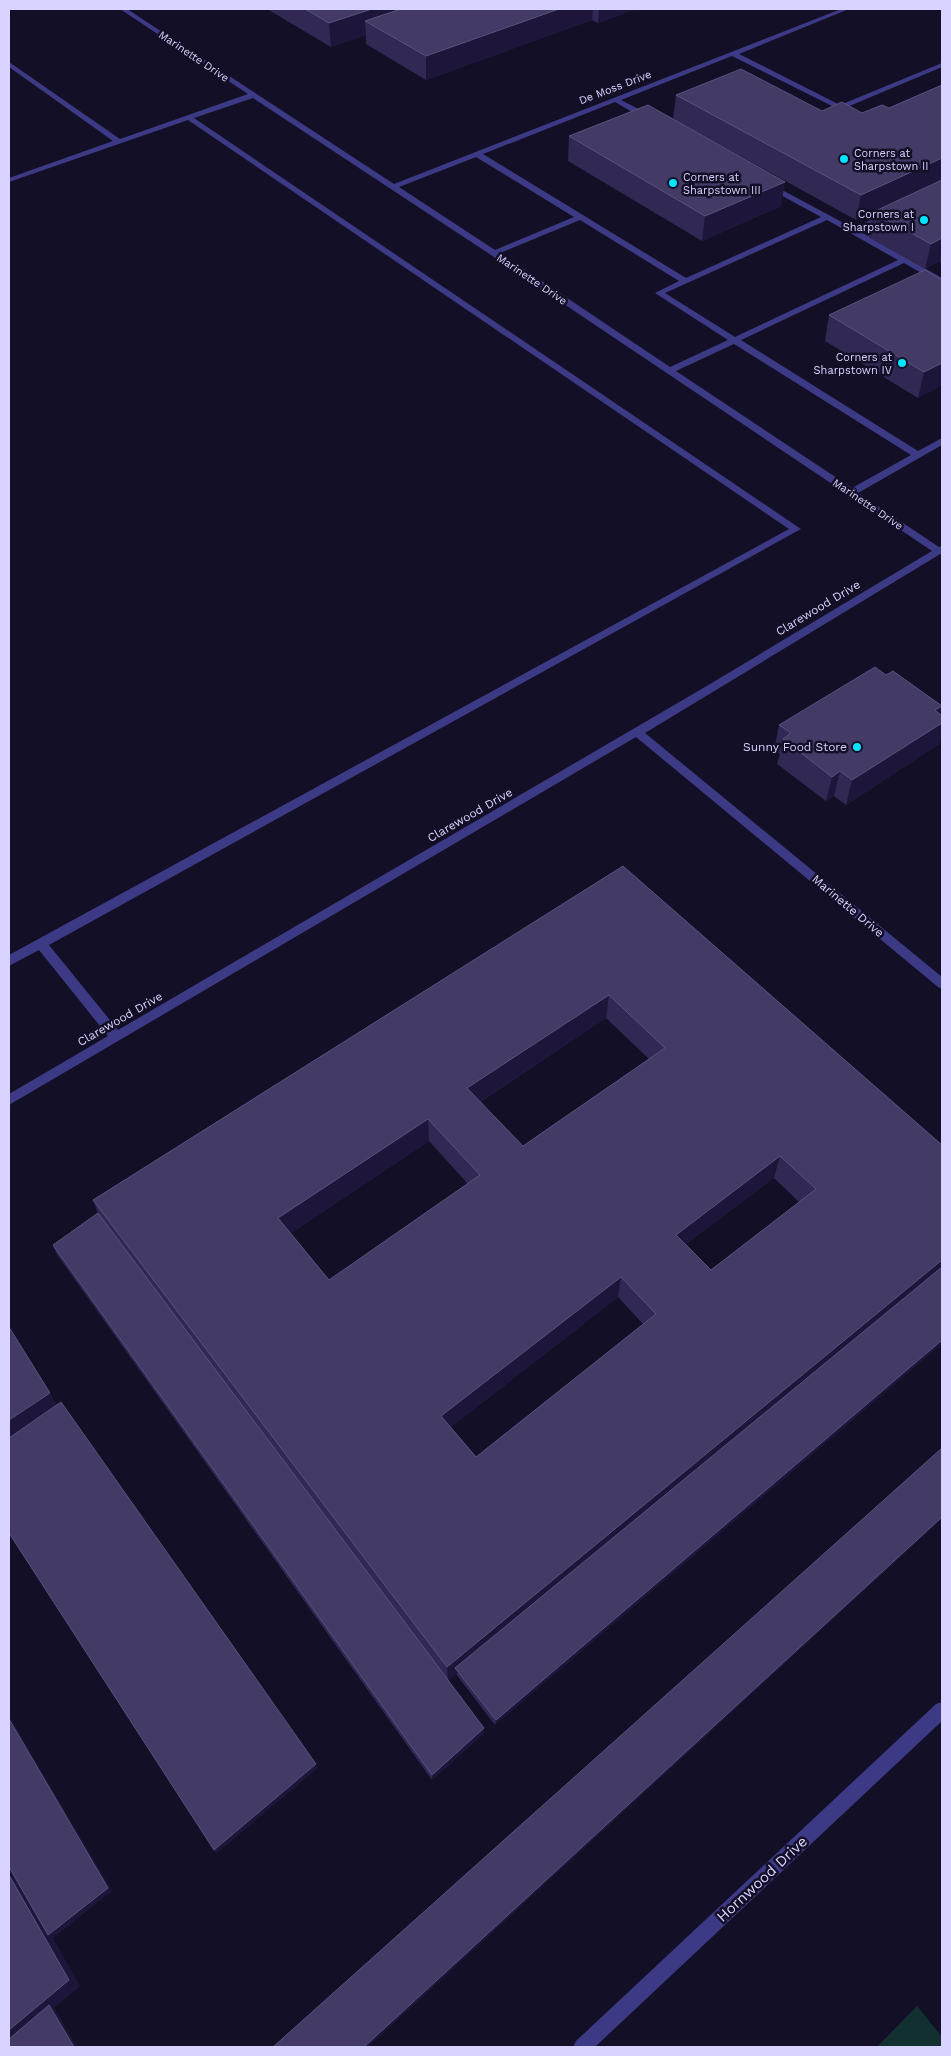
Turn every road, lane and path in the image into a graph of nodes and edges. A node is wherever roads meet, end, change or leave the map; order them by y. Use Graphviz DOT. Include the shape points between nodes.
graph roads {
  1 [pos="123,9"];
  2 [pos="846,9"];
  3 [pos="732,53"];
  4 [pos="9,64"];
  5 [pos="942,65"];
  6 [pos="254,95"];
  7 [pos="615,100"];
  8 [pos="188,117"];
  9 [pos="657,123"];
  10 [pos="118,142"];
  11 [pos="477,154"];
  12 [pos="759,179"];
  13 [pos="9,180"];
  14 [pos="392,188"];
  15 [pos="889,215"];
  16 [pos="580,217"];
  17 [pos="827,217"];
  18 [pos="853,231"];
  19 [pos="494,254"];
  20 [pos="905,260"];
  21 [pos="685,281"];
  22 [pos="942,281"];
  23 [pos="734,340"];
  24 [pos="670,371"];
  25 [pos="942,442"];
  26 [pos="918,455"];
  27 [pos="851,493"];
  28 [pos="941,550"];
  29 [pos="637,732"];
  30 [pos="40,943"];
  31 [pos="9,961"];
  32 [pos="942,984"];
  33 [pos="116,1037"];
  34 [pos="9,1100"];
  35 [pos="942,1710"];
  36 [pos="582,2047"];
  1 -- 6 [label="street, Marinette Drive"];
  2 -- 3 [label="street, De Moss Drive"];
  3 -- 5 [label="street" via="840,108"];
  3 -- 7 [label="street, De Moss Drive"];
  4 -- 10 [label="street"];
  6 -- 8 [label="street"];
  6 -- 14 [label="street, Marinette Drive"];
  7 -- 9 [label="street"];
  7 -- 11 [label="street, De Moss Drive"];
  8 -- 10 [label="street"];
  8 -- 30 [label="street" via="796,529"];
  10 -- 13 [label="street"];
  11 -- 14 [label="street, De Moss Drive"];
  11 -- 16 [label="street"];
  12 -- 17 [label="street"];
  14 -- 19 [label="street, Marinette Drive"];
  15 -- 18 [label="street"];
  16 -- 19 [label="street"];
  16 -- 21 [label="street"];
  17 -- 18 [label="street"];
  17 -- 21 [label="street"];
  18 -- 20 [label="street"];
  19 -- 24 [label="street, Marinette Drive"];
  20 -- 22 [label="street"];
  20 -- 23 [label="street"];
  21 -- 23 [label="street" via="659,293"];
  23 -- 24 [label="street"];
  23 -- 26 [label="street"];
  24 -- 27 [label="street, Marinette Drive"];
  25 -- 26 [label="street"];
  26 -- 27 [label="street"];
  27 -- 28 [label="street, Marinette Drive"];
  28 -- 29 [label="street, Clarewood Drive"];
  29 -- 32 [label="street, Marinette Drive"];
  29 -- 33 [label="street, Clarewood Drive"];
  30 -- 31 [label="street"];
  30 -- 33 [label="street"];
  33 -- 34 [label="street, Clarewood Drive"];
  35 -- 36 [label="street, Hornwood Drive"];
}
